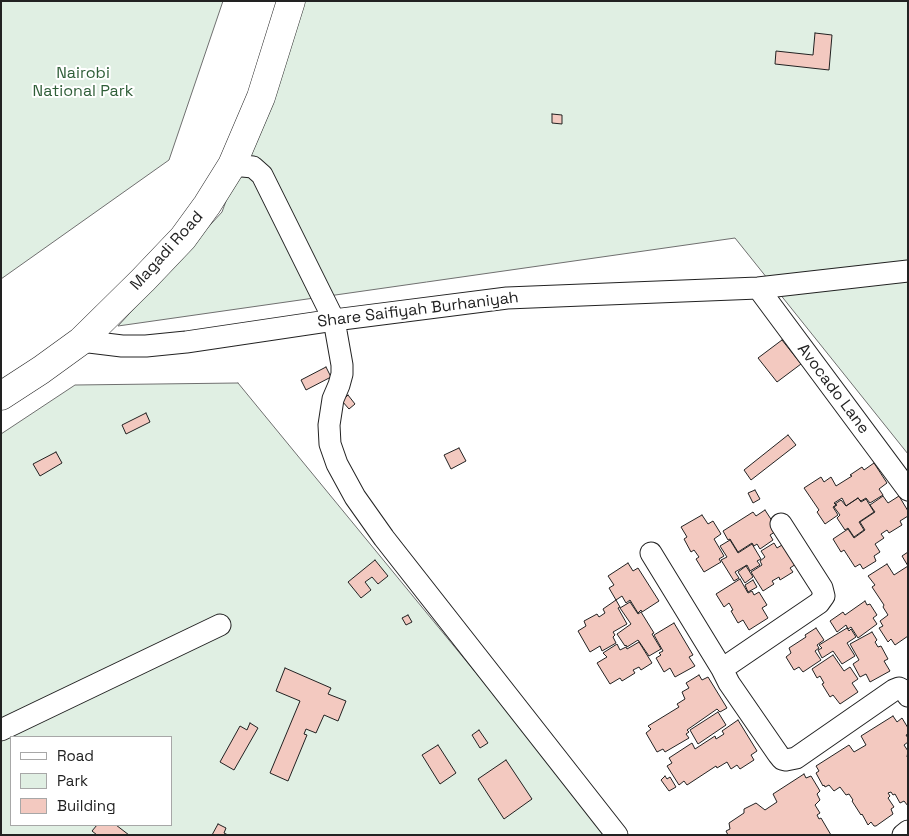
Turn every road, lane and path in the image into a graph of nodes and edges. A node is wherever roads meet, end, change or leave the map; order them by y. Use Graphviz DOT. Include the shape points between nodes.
graph roads {
  1 [pos="291,1"];
  2 [pos="232,165"];
  3 [pos="908,271"];
  4 [pos="758,288"];
  5 [pos="334,320"];
  6 [pos="81,341"];
  7 [pos="1,396"];
  8 [pos="908,490"];
  9 [pos="781,524"];
  10 [pos="651,553"];
  11 [pos="220,625"];
  12 [pos="722,669"];
  13 [pos="908,696"];
  14 [pos="1,730"];
  15 [pos="908,831"];
  16 [pos="617,835"];
  17 [pos="902,835"];
  1 -- 2 [label="highway, Magadi Road" via="260,97"];
  2 -- 5 [label="street" via="253,166 262,175"];
  2 -- 6 [label="highway, Magadi Road" via="183,238"];
  3 -- 4 [label="street, Share Saifiyah Burhaniyah"];
  4 -- 5 [label="street, Share Saifiyah Burhaniyah" via="507,298"];
  4 -- 8 [label="street, Avocado Lane"];
  5 -- 6 [label="street, Share Saifiyah Burhaniyah" via="146,346"];
  5 -- 16 [label="street" via="342,374 328,425 330,444 355,497"];
  6 -- 7 [label="highway, Magadi Road"];
  9 -- 12 [label="street" via="824,596"];
  10 -- 12 [label="street"];
  11 -- 14 [label="street"];
  12 -- 13 [label="street" via="778,754 786,760 796,758 894,690 900,688"];
  15 -- 17 [label="street"];
}
